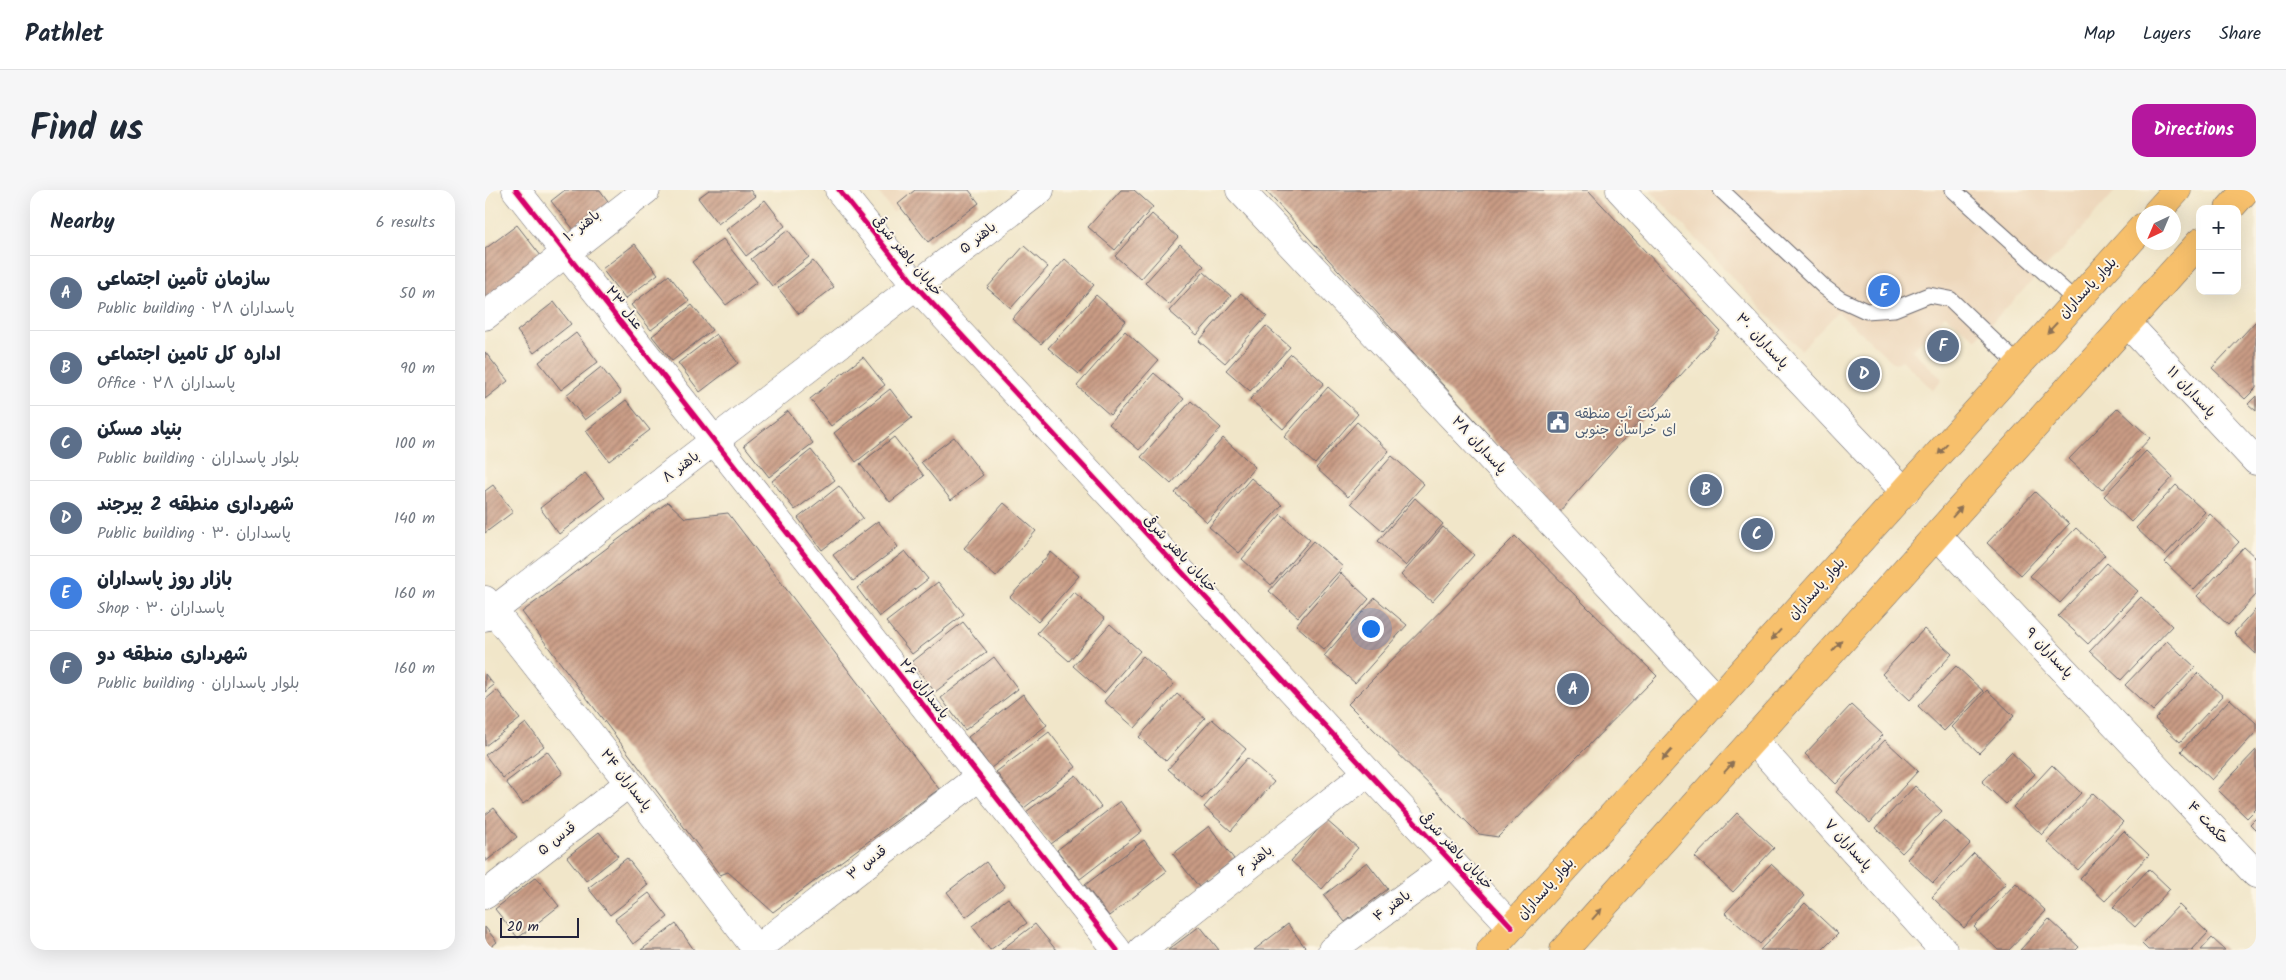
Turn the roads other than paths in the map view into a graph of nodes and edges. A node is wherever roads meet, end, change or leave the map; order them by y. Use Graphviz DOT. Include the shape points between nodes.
graph roads {
  1 [pos="516,190"];
  2 [pos="646,190"];
  3 [pos="839,190"];
  4 [pos="1040,190"];
  5 [pos="1240,190"];
  6 [pos="1620,190"];
  7 [pos="1721,190"];
  8 [pos="1953,190"];
  9 [pos="2177,190"];
  10 [pos="2246,190"];
  11 [pos="2163,205"];
  12 [pos="2233,205"];
  13 [pos="2136,235"];
  14 [pos="2196,246"];
  15 [pos="565,253"];
  16 [pos="916,286"];
  17 [pos="2076,301"];
  18 [pos="485,316"];
  19 [pos="2127,323"];
  20 [pos="2018,364"];
  21 [pos="714,441"];
  22 [pos="2256,461"];
  23 [pos="1905,492"];
  24 [pos="1937,535"];
  25 [pos="488,609"];
  26 [pos="1717,700"];
  27 [pos="1753,740"];
  28 [pos="2161,771"];
  29 [pos="1368,772"];
  30 [pos="980,776"];
  31 [pos="629,783"];
  32 [pos="1451,863"];
  33 [pos="2256,874"];
  34 [pos="485,895"];
  35 [pos="1512,927"];
  36 [pos="756,950"];
  37 [pos="1117,950"];
  38 [pos="1142,950"];
  39 [pos="1332,950"];
  40 [pos="1491,950"];
  41 [pos="1564,950"];
  42 [pos="1943,950"];
  1 -- 15 [label="street, عدل ۲۳"];
  2 -- 15 [label="street, باهنر ۱۰"];
  3 -- 16 [label="street, خیابان باهنر شرقی"];
  4 -- 16 [label="street, باهنر ۵"];
  5 -- 26 [label="street, پاسداران ۲۸"];
  6 -- 23 [label="street, پاسداران ۳۰"];
  7 -- 20 [label="lane" via="1824,288 1840,299 1867,311 1894,309 1929,296 1950,299"];
  8 -- 17 [label="lane"];
  9 -- 11 [label="main road"];
  10 -- 12 [label="main road"];
  13 -- 17 [label="main road, بلوار پاسداران"];
  14 -- 19 [label="main road"];
  15 -- 18 [label="street, باهنر ۱۰"];
  15 -- 21 [label="street, عدل ۲۳"];
  16 -- 21 [label="street, باهنر ۸"];
  16 -- 29 [label="street, خیابان باهنر شرقی"];
  17 -- 20 [label="main road, بلوار پاسداران, one-way"];
  19 -- 22 [label="street, پاسداران ۱۱"];
  24 -- 19 [label="main road, one-way"];
  20 -- 23 [label="main road, بلوار پاسداران, one-way"];
  21 -- 25 [label="street, باهنر ۸"];
  21 -- 30 [label="street, پاسداران ۲۶"];
  23 -- 26 [label="main road, بلوار پاسداران, one-way"];
  27 -- 24 [label="main road, one-way"];
  24 -- 28 [label="street, پاسداران ۹"];
  25 -- 31 [label="street, پاسداران ۲۴"];
  26 -- 35 [label="main road, بلوار پاسداران, one-way"];
  41 -- 27 [label="main road, one-way"];
  27 -- 42 [label="street, پاسداران ۷"];
  28 -- 33 [label="street, حکمت ۴"];
  29 -- 32 [label="street, خیابان باهنر شرقی"];
  29 -- 38 [label="street, باهنر ۶"];
  30 -- 36 [label="street, قدس ۳"];
  30 -- 37 [label="street, پاسداران ۲۶"];
  31 -- 34 [label="street, قدس ۵"];
  31 -- 36 [label="street, پاسداران ۲۴"];
  32 -- 35 [label="street, خیابان باهنر شرقی"];
  32 -- 39 [label="street, باهنر ۴"];
  35 -- 40 [label="main road, بلوار پاسداران"];
}
